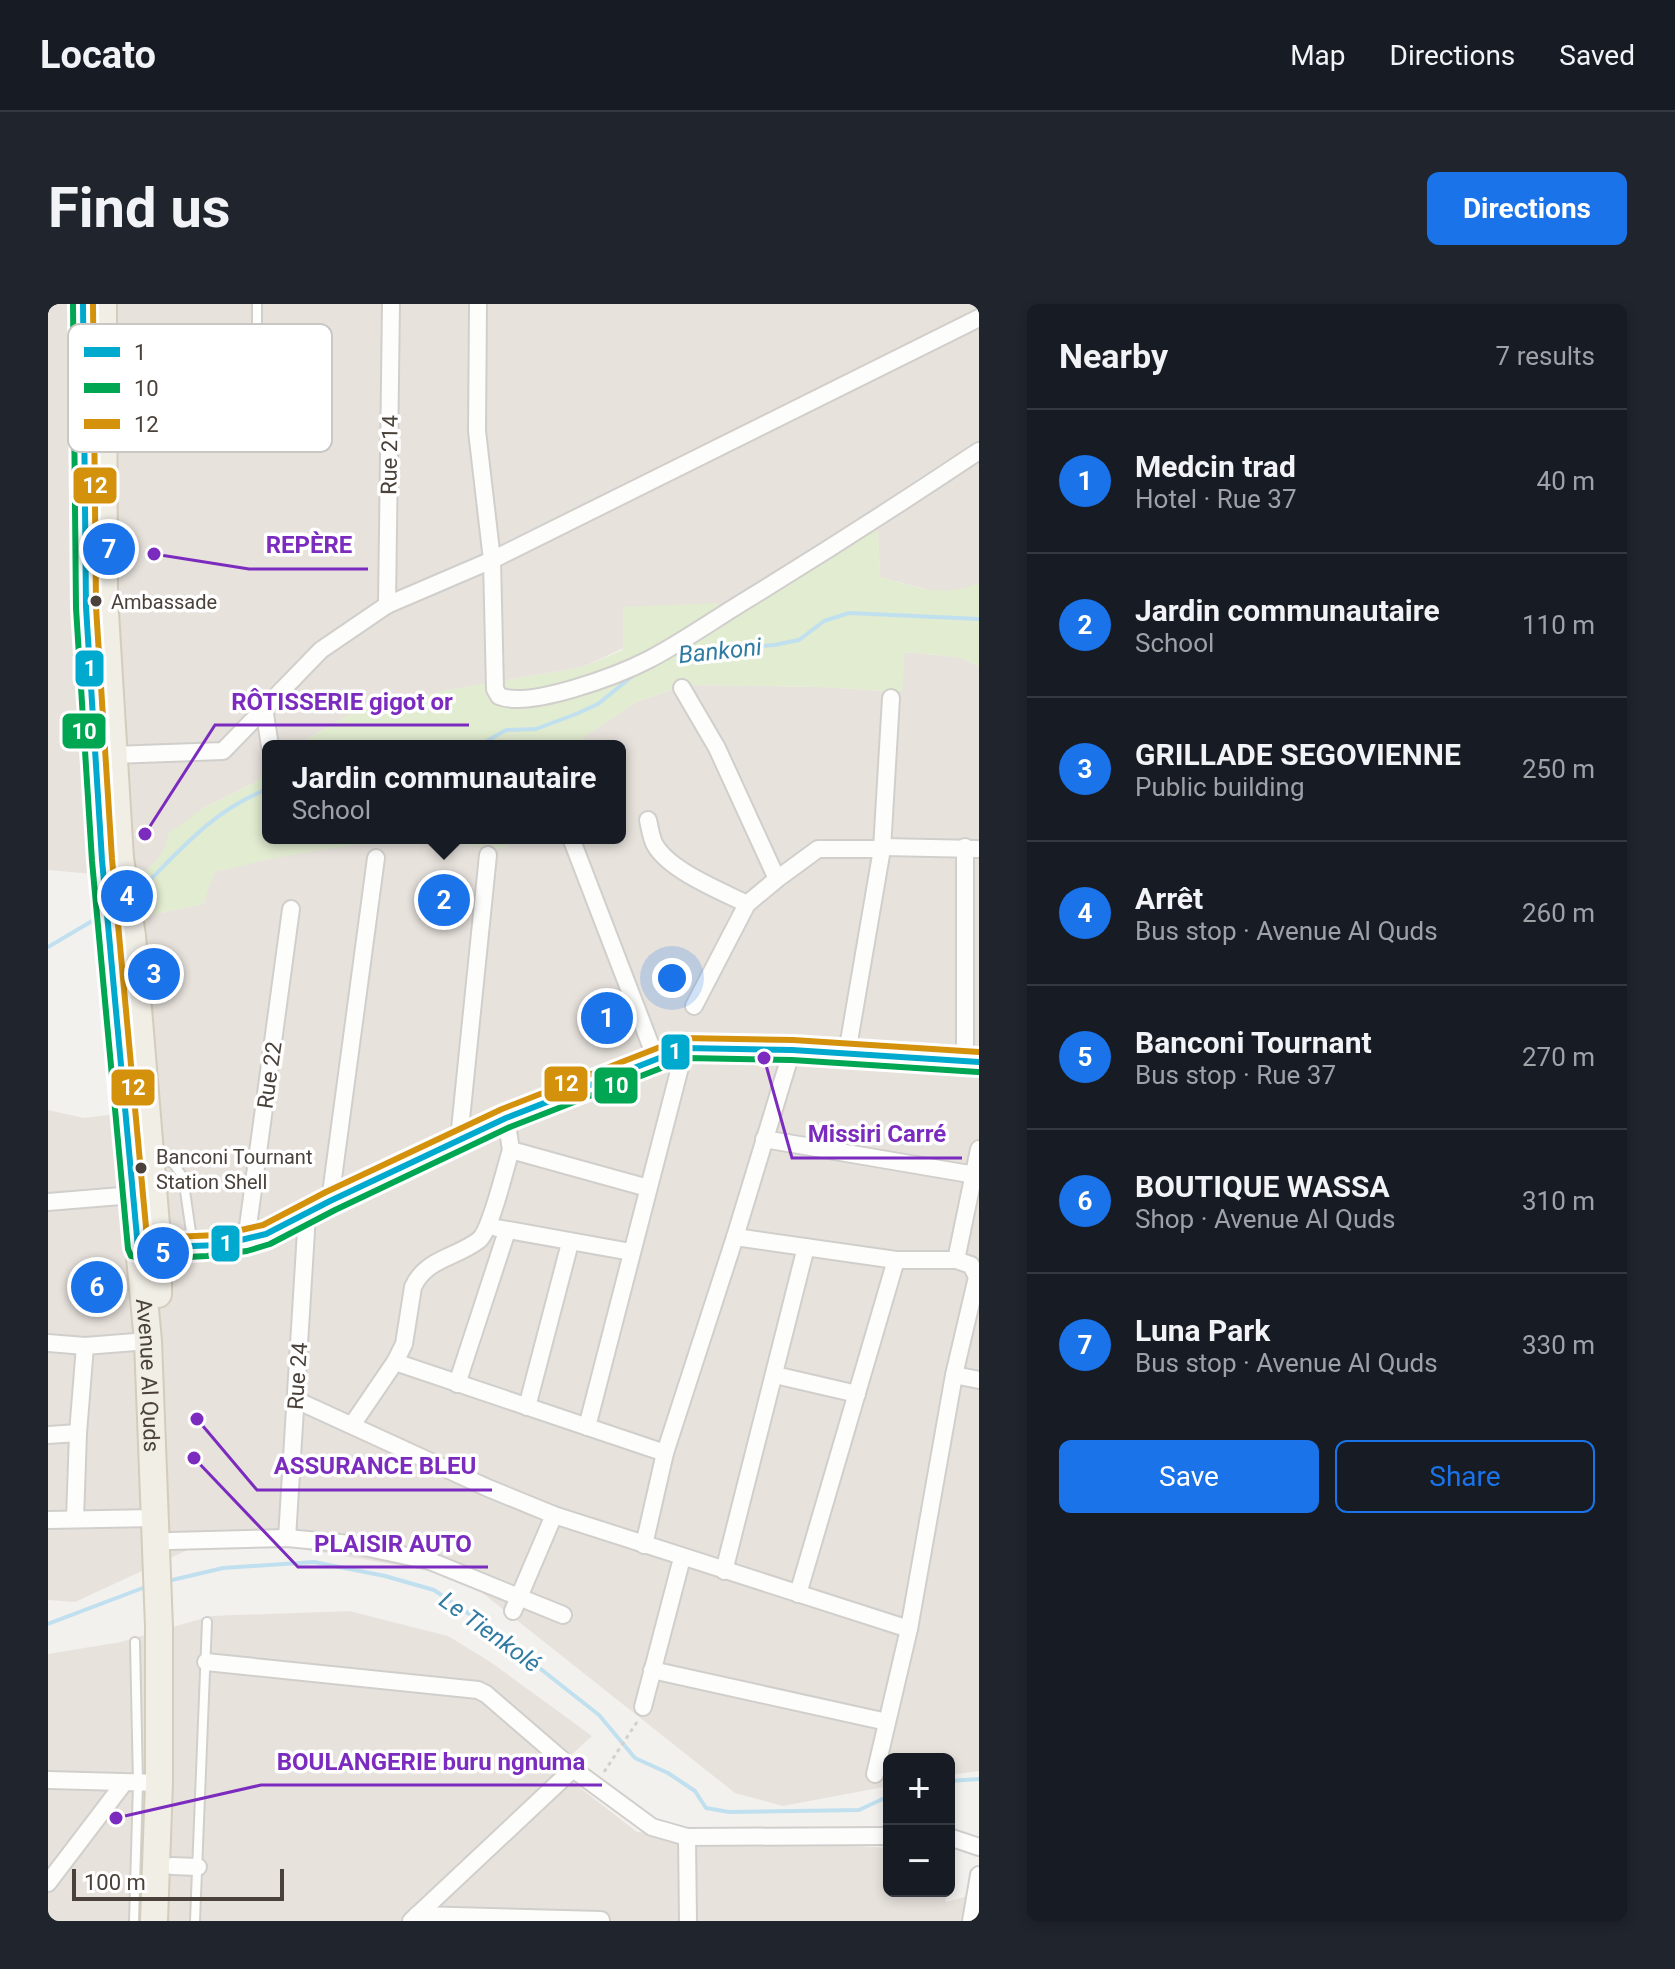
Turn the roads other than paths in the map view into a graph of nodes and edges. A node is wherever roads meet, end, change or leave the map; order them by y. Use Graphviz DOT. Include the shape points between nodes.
graph roads {
  1 [pos="83,304"];
  2 [pos="103,304"];
  3 [pos="391,304"];
  4 [pos="478,304"];
  5 [pos="979,318"];
  6 [pos="83,324"];
  7 [pos="103,324"];
  8 [pos="979,451"];
  9 [pos="84,452"];
  10 [pos="104,452"];
  11 [pos="492,560"];
  12 [pos="387,605"];
  13 [pos="682,688"];
  14 [pos="891,698"];
  15 [pos="264,708"];
  16 [pos="269,740"];
  17 [pos="113,755"];
  18 [pos="648,820"];
  19 [pos="573,844"];
  20 [pos="882,848"];
  21 [pos="972,848"];
  22 [pos="488,855"];
  23 [pos="376,858"];
  24 [pos="111,859"];
  25 [pos="777,879"];
  26 [pos="747,904"];
  27 [pos="291,909"];
  28 [pos="694,1006"];
  29 [pos="685,1048"];
  30 [pos="792,1050"];
  31 [pos="847,1053"];
  32 [pos="656,1059"];
  33 [pos="972,1062"];
  34 [pos="506,1118"];
  35 [pos="459,1139"];
  36 [pos="764,1139"];
  37 [pos="979,1149"];
  38 [pos="511,1150"];
  39 [pos="150,1155"];
  40 [pos="975,1175"];
  41 [pos="648,1188"];
  42 [pos="133,1195"];
  43 [pos="330,1201"];
  44 [pos="48,1202"];
  45 [pos="307,1215"];
  46 [pos="488,1225"];
  47 [pos="507,1231"];
  48 [pos="735,1237"];
  49 [pos="246,1241"];
  50 [pos="570,1243"];
  51 [pos="193,1246"];
  52 [pos="806,1247"];
  53 [pos="148,1248"];
  54 [pos="631,1252"];
  55 [pos="896,1260"];
  56 [pos="956,1260"];
  57 [pos="148,1341"];
  58 [pos="48,1343"];
  59 [pos="85,1346"];
  60 [pos="395,1362"];
  61 [pos="775,1375"];
  62 [pos="954,1375"];
  63 [pos="979,1380"];
  64 [pos="457,1384"];
  65 [pos="857,1394"];
  66 [pos="296,1400"];
  67 [pos="527,1407"];
  68 [pos="352,1425"];
  69 [pos="587,1427"];
  70 [pos="78,1433"];
  71 [pos="48,1435"];
  72 [pos="665,1453"];
  73 [pos="554,1515"];
  74 [pos="155,1518"];
  75 [pos="75,1519"];
  76 [pos="48,1520"];
  77 [pos="287,1538"];
  78 [pos="644,1545"];
  79 [pos="166,1557"];
  80 [pos="682,1558"];
  81 [pos="724,1571"];
  82 [pos="798,1594"];
  83 [pos="516,1604"];
  84 [pos="563,1615"];
  85 [pos="207,1622"];
  86 [pos="166,1625"];
  87 [pos="909,1629"];
  88 [pos="135,1642"];
  89 [pos="206,1662"];
  90 [pos="652,1670"];
  91 [pos="640,1714"];
  92 [pos="887,1722"];
  93 [pos="573,1769"];
  94 [pos="875,1774"];
  95 [pos="48,1780"];
  96 [pos="140,1783"];
  97 [pos="883,1836"];
  98 [pos="687,1837"];
  99 [pos="955,1839"];
  100 [pos="979,1847"];
  101 [pos="185,1867"];
  102 [pos="979,1875"];
  103 [pos="48,1883"];
  104 [pos="414,1918"];
  105 [pos="601,1920"];
  106 [pos="134,1921"];
  107 [pos="154,1921"];
  108 [pos="171,1921"];
  109 [pos="195,1921"];
  110 [pos="688,1921"];
  111 [pos="971,1921"];
  1 -- 6 [label="main road, Avenue Al Quds"];
  2 -- 7 [label="main road, Avenue Al Quds"];
  3 -- 12 [label="street, Rue 214"];
  4 -- 11 [label="street" via="477,431"];
  5 -- 11 [label="street"];
  8 -- 11 [label="street" via="649,659 537,698 506,699 495,689"];
  9 -- 24 [label="main road, Avenue Al Quds" via="86,607"];
  10 -- 17 [label="main road, Avenue Al Quds" via="104,596"];
  11 -- 12 [label="street"];
  12 -- 15 [label="street" via="321,650"];
  13 -- 25 [label="street" via="717,748"];
  14 -- 20 [label="street"];
  15 -- 16 [label="street"];
  15 -- 17 [label="street" via="223,751"];
  17 -- 24 [label="main road, Avenue Al Quds"];
  18 -- 26 [label="street" via="654,845 669,861"];
  19 -- 32 [label="street"];
  20 -- 21 [label="street"];
  20 -- 25 [label="street" via="818,849"];
  20 -- 31 [label="street"];
  21 -- 33 [label="street"];
  22 -- 35 [label="street"];
  23 -- 43 [label="street"];
  24 -- 39 [label="main road, Avenue Al Quds" via="132,936"];
  24 -- 42 [label="main road, Avenue Al Quds" via="110,952"];
  25 -- 26 [label="street"];
  26 -- 28 [label="street"];
  27 -- 49 [label="street, Rue 22"];
  29 -- 30 [label="main road"];
  29 -- 32 [label="main road"];
  29 -- 41 [label="street"];
  30 -- 31 [label="main road"];
  30 -- 36 [label="street"];
  31 -- 33 [label="main road"];
  32 -- 34 [label="main road"];
  34 -- 35 [label="main road"];
  34 -- 38 [label="street"];
  35 -- 43 [label="main road"];
  36 -- 40 [label="street"];
  36 -- 48 [label="street"];
  37 -- 40 [label="street"];
  38 -- 41 [label="street"];
  38 -- 46 [label="street"];
  39 -- 51 [label="lane" via="173,1163 183,1177"];
  39 -- 53 [label="main road, Avenue Al Quds"];
  40 -- 56 [label="street"];
  41 -- 54 [label="street"];
  42 -- 44 [label="street"];
  42 -- 53 [label="main road, Avenue Al Quds"];
  43 -- 45 [label="main road"];
  45 -- 49 [label="main road"];
  45 -- 66 [label="street, Rue 24"];
  46 -- 47 [label="street"];
  46 -- 60 [label="street" via="481,1239 424,1269 417,1278 404,1344"];
  47 -- 50 [label="street"];
  47 -- 64 [label="street"];
  48 -- 52 [label="street"];
  48 -- 72 [label="street"];
  49 -- 51 [label="main road"];
  50 -- 54 [label="street"];
  50 -- 67 [label="street"];
  51 -- 53 [label="main road"];
  52 -- 55 [label="street"];
  52 -- 61 [label="street"];
  53 -- 57 [label="main road, Avenue Al Quds"];
  53 -- 79 [label="main road, Avenue Al Quds" via="158,1299"];
  54 -- 69 [label="street"];
  55 -- 56 [label="street"];
  55 -- 65 [label="street"];
  56 -- 62 [label="street" via="971,1265 977,1277"];
  57 -- 59 [label="street"];
  57 -- 74 [label="main road, Avenue Al Quds"];
  58 -- 59 [label="street"];
  59 -- 70 [label="street"];
  60 -- 64 [label="street"];
  60 -- 68 [label="street"];
  61 -- 65 [label="street"];
  61 -- 81 [label="street"];
  62 -- 63 [label="street"];
  62 -- 87 [label="street"];
  64 -- 67 [label="street"];
  65 -- 82 [label="street"];
  66 -- 68 [label="street"];
  66 -- 77 [label="street, Rue 24"];
  67 -- 69 [label="street"];
  68 -- 73 [label="street"];
  69 -- 72 [label="street"];
  70 -- 71 [label="street"];
  70 -- 75 [label="street"];
  72 -- 78 [label="street"];
  73 -- 78 [label="street"];
  73 -- 83 [label="street"];
  74 -- 75 [label="street"];
  74 -- 79 [label="main road, Avenue Al Quds"];
  75 -- 76 [label="street"];
  77 -- 79 [label="street"];
  77 -- 83 [label="street" via="350,1544 430,1561"];
  78 -- 80 [label="street"];
  79 -- 86 [label="main road, Avenue Al Quds"];
  80 -- 81 [label="street"];
  80 -- 90 [label="street"];
  81 -- 82 [label="street"];
  82 -- 87 [label="street"];
  83 -- 84 [label="street"];
  85 -- 89 [label="lane, Avenue Al Quds"];
  86 -- 96 [label="main road, Avenue Al Quds"];
  86 -- 101 [label="main road, Avenue Al Quds"];
  87 -- 92 [label="street"];
  88 -- 96 [label="lane, Avenue Al Quds"];
  89 -- 93 [label="street" via="478,1690"];
  89 -- 101 [label="lane, Avenue Al Quds"];
  90 -- 91 [label="street"];
  90 -- 92 [label="street"];
  92 -- 94 [label="street"];
  93 -- 98 [label="street" via="652,1827"];
  93 -- 104 [label="street"];
  95 -- 96 [label="street"];
  96 -- 103 [label="street"];
  96 -- 106 [label="lane, Avenue Al Quds"];
  96 -- 107 [label="main road, Avenue Al Quds"];
  97 -- 98 [label="street"];
  98 -- 110 [label="street"];
  99 -- 100 [label="street"];
  101 -- 108 [label="main road, Avenue Al Quds"];
  101 -- 109 [label="lane, Avenue Al Quds"];
  102 -- 111 [label="street"];
  104 -- 105 [label="street"];
}
